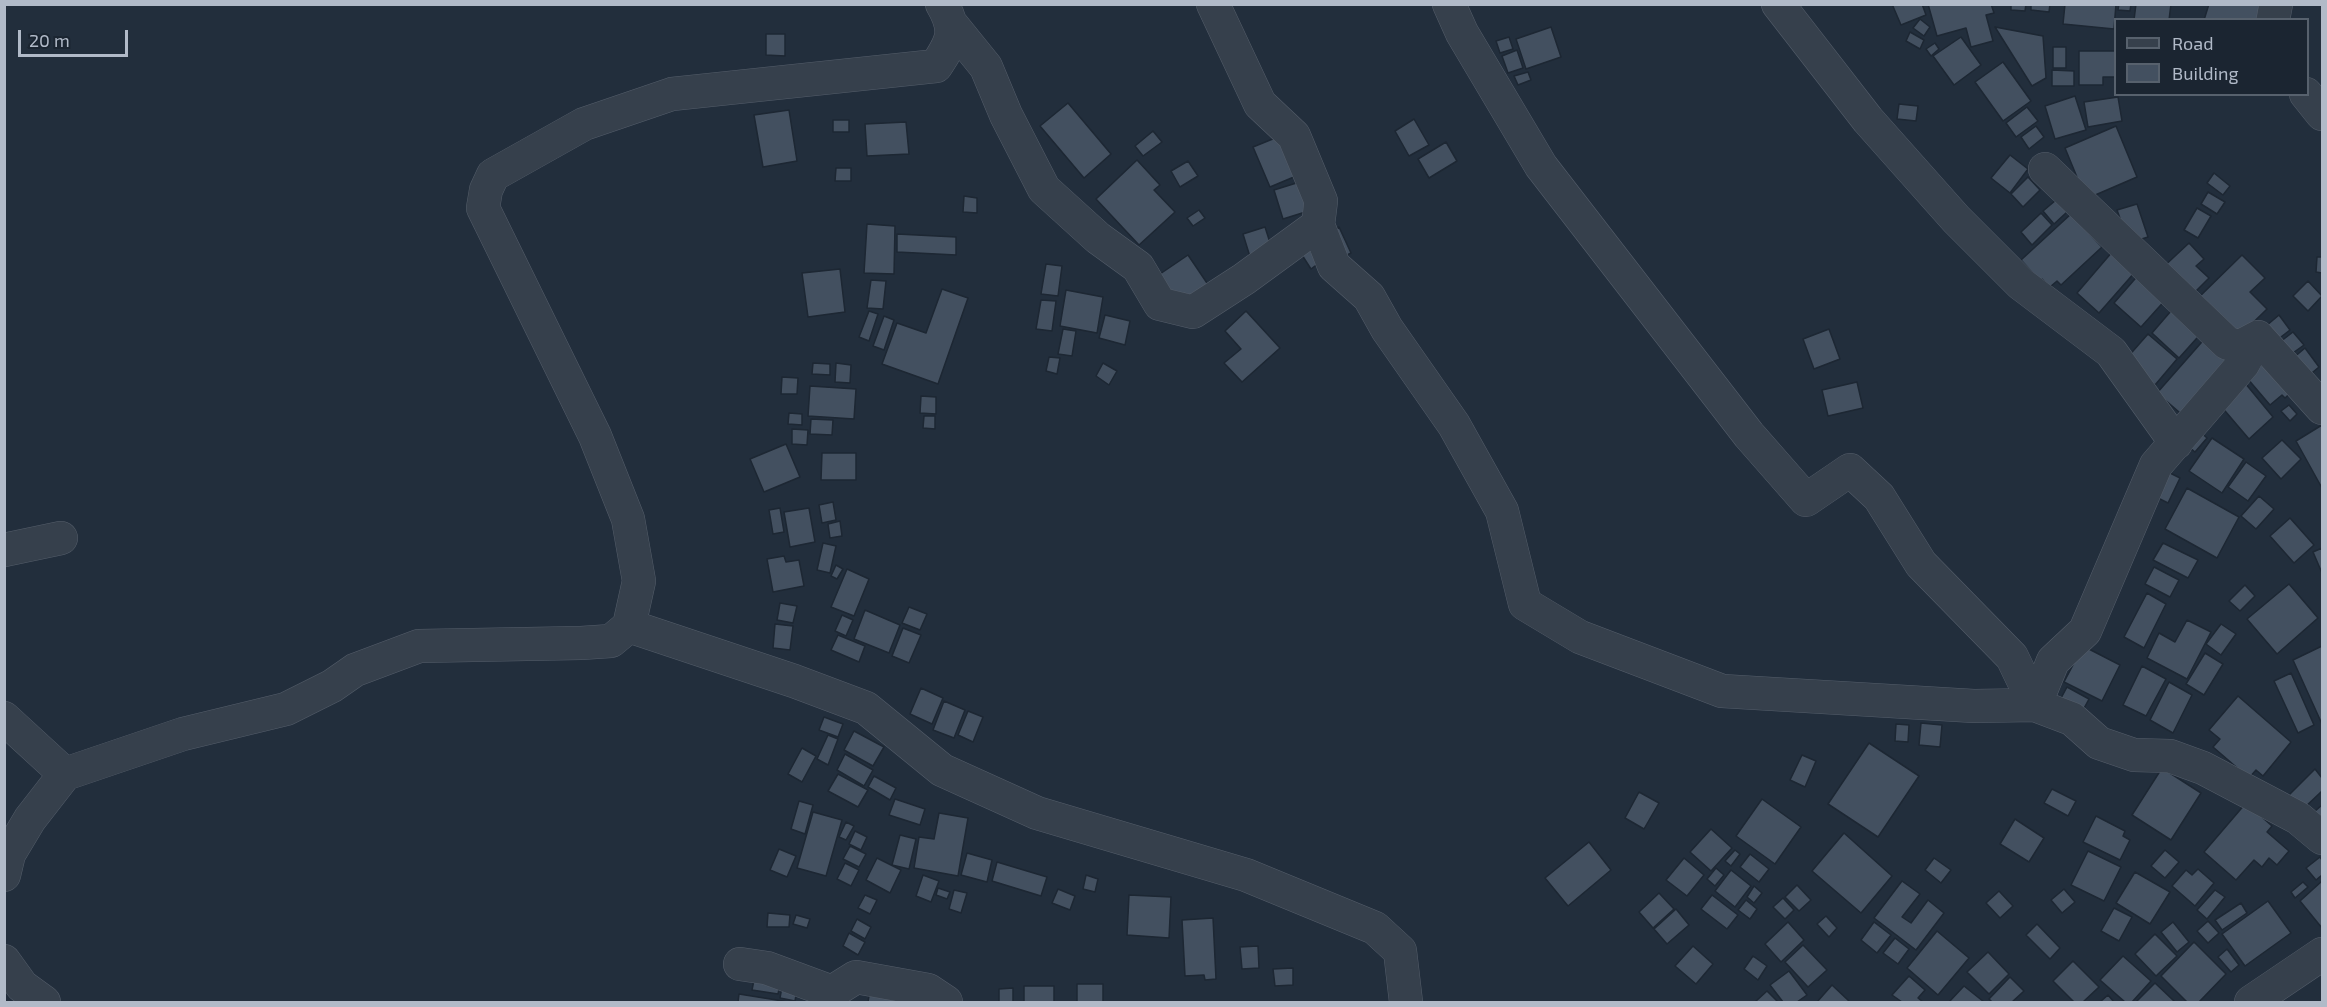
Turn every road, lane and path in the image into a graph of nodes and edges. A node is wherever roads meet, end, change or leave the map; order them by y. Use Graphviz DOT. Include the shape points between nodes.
graph roads {
  1 [pos="1214,4"];
  2 [pos="1449,4"];
  3 [pos="1778,4"];
  4 [pos="947,15"];
  5 [pos="2308,96"];
  6 [pos="2322,114"];
  7 [pos="2045,169"];
  8 [pos="1318,225"];
  9 [pos="2258,337"];
  10 [pos="2322,408"];
  11 [pos="2176,443"];
  12 [pos="61,538"];
  13 [pos="4,550"];
  14 [pos="629,626"];
  15 [pos="2035,705"];
  16 [pos="4,718"];
  17 [pos="65,774"];
  18 [pos="2322,838"];
  19 [pos="4,875"];
  20 [pos="2322,954"];
  21 [pos="4,961"];
  22 [pos="740,964"];
  23 [pos="44,1002"];
  24 [pos="946,1002"];
  25 [pos="1406,1002"];
  26 [pos="2251,1002"];
  1 -- 8 [label="street" via="1260,104 1294,136 1321,201"];
  2 -- 15 [label="street" via="1462,33 1541,166 1749,435 1806,500 1850,470 1865,483 1879,497 1921,564 2012,657"];
  3 -- 11 [label="street" via="1868,120 1956,219 2021,284 2111,352"];
  4 -- 8 [label="street" via="986,68 1044,189 1098,238 1138,267 1160,304 1193,312"];
  4 -- 14 [label="street" via="951,44 936,66 672,94 584,124 493,175 483,208 595,436 628,519 639,580"];
  5 -- 6 [label="street"];
  7 -- 9 [label="street" via="2227,343 2239,348"];
  8 -- 15 [label="street" via="1334,266 1369,297 1454,425 1502,512 1525,604 1580,637 1722,691"];
  9 -- 10 [label="street"];
  9 -- 11 [label="street" via="2243,364"];
  11 -- 15 [label="street" via="2156,465 2085,631 2053,661"];
  12 -- 13 [label="street"];
  14 -- 17 [label="street" via="611,641 419,646 355,670 286,709 183,734"];
  14 -- 25 [label="street" via="866,708 942,770 1037,813 1246,875 1374,928 1401,951"];
  15 -- 18 [label="street" via="2072,719 2099,743 2134,755 2170,756 2203,768 2298,818"];
  16 -- 17 [label="street"];
  17 -- 19 [label="street" via="30,819 9,854"];
  20 -- 26 [label="street"];
  21 -- 23 [label="street" via="22,986"];
  22 -- 24 [label="street" via="766,968 832,992 856,977 928,990"];
}
